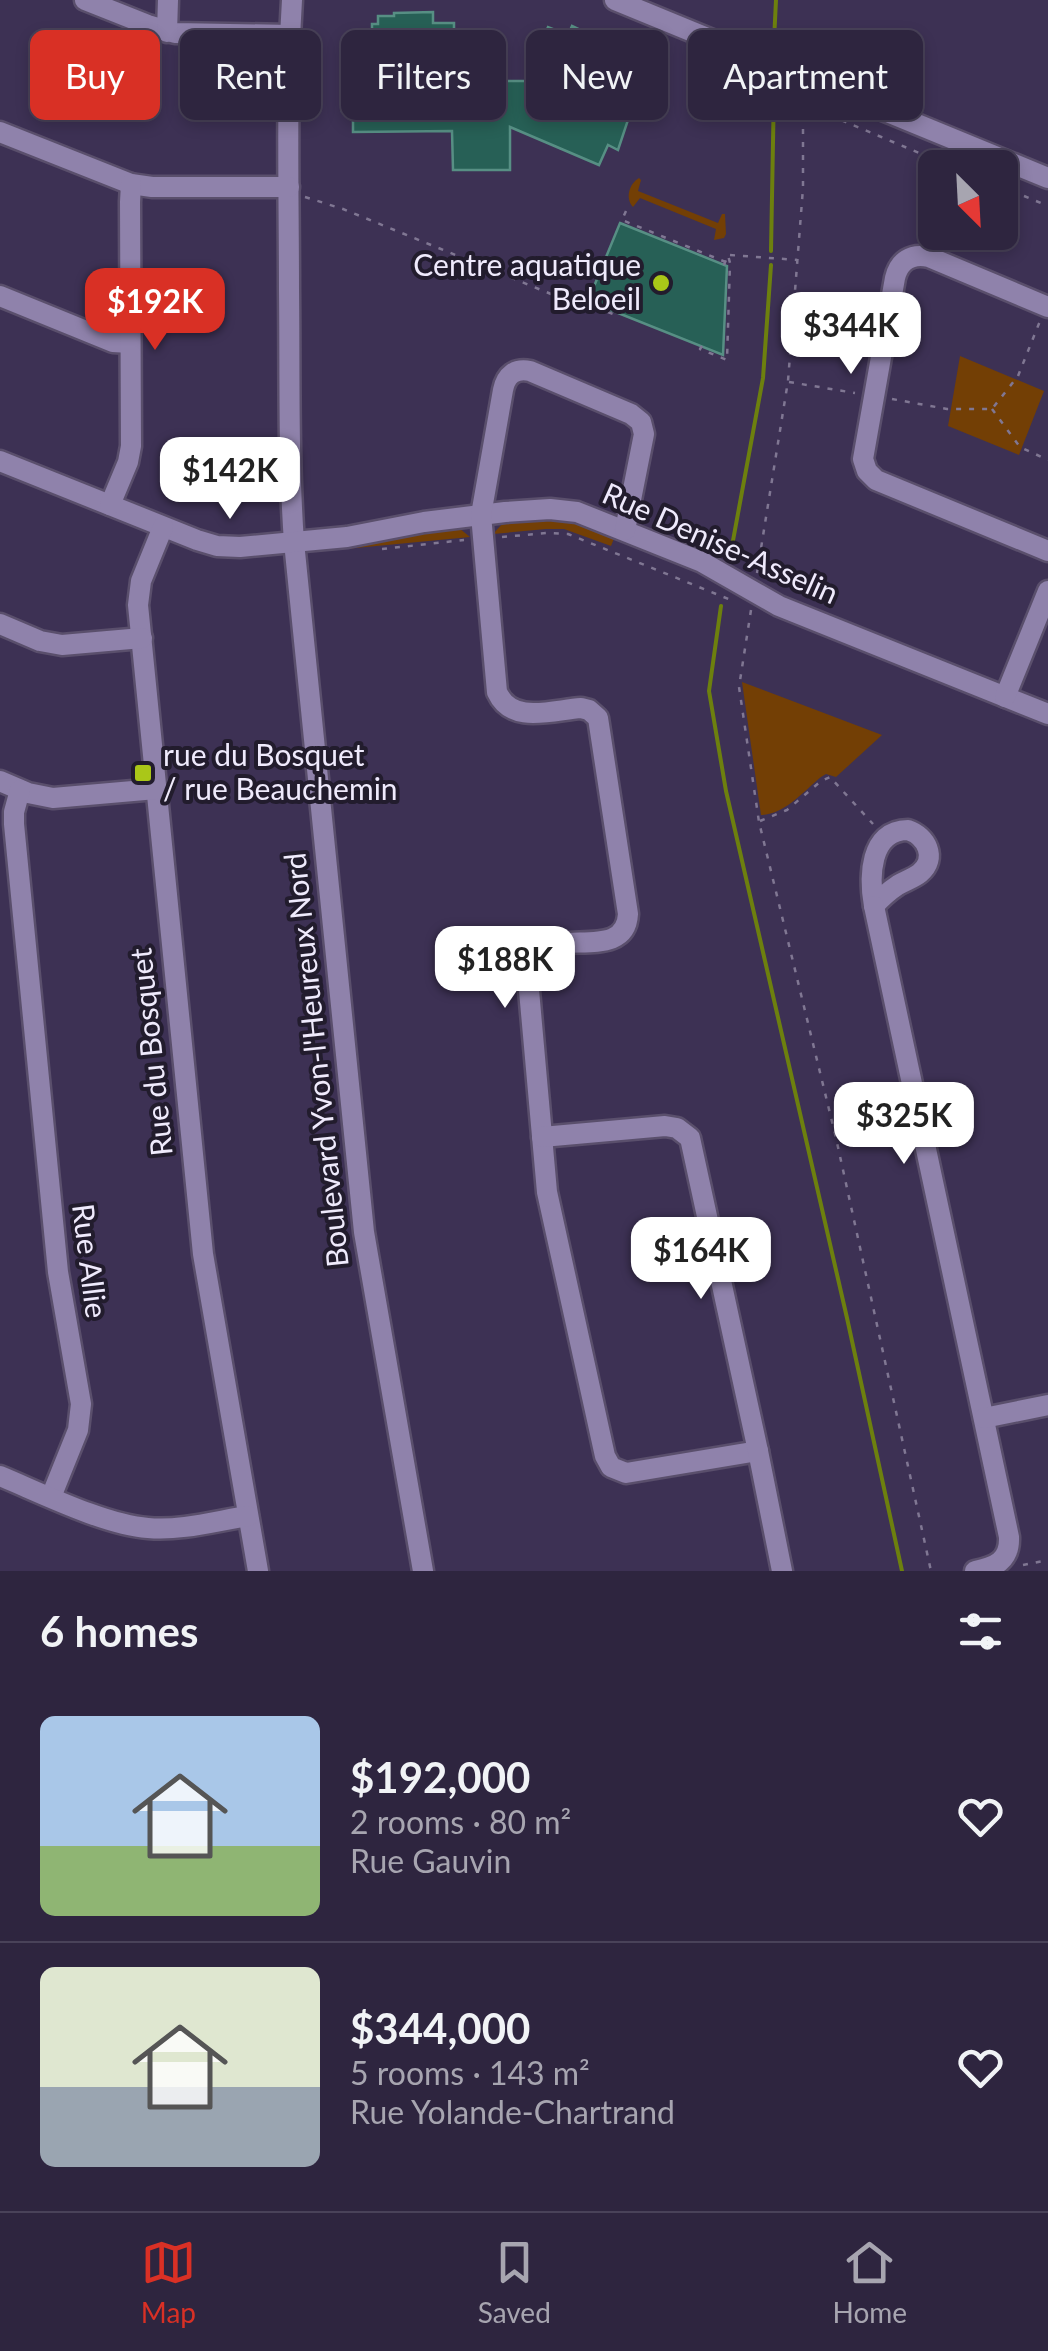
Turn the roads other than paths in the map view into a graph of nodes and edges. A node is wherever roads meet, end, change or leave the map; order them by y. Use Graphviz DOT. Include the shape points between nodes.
graph roads {
  1 [pos="85,0"];
  2 [pos="168,0"];
  3 [pos="292,0"];
  4 [pos="616,0"];
  5 [pos="290,30"];
  6 [pos="167,32"];
  7 [pos="180,34"];
  8 [pos="289,120"];
  9 [pos="0,132"];
  10 [pos="1048,178"];
  11 [pos="132,184"];
  12 [pos="289,191"];
  13 [pos="0,296"];
  14 [pos="1045,311"];
  15 [pos="130,343"];
  16 [pos="0,461"];
  17 [pos="110,505"];
  18 [pos="481,515"];
  19 [pos="162,527"];
  20 [pos="624,530"];
  21 [pos="294,542"];
  22 [pos="1048,550"];
  23 [pos="1048,590"];
  24 [pos="0,624"];
  25 [pos="142,638"];
  26 [pos="1005,697"];
  27 [pos="1048,714"];
  28 [pos="10,786"];
  29 [pos="156,789"];
  30 [pos="874,906"];
  31 [pos="542,1137"];
  32 [pos="1048,1405"];
  33 [pos="984,1418"];
  34 [pos="758,1451"];
  35 [pos="0,1476"];
  36 [pos="52,1497"];
  37 [pos="248,1516"];
  38 [pos="258,1571"];
  39 [pos="423,1571"];
  40 [pos="782,1571"];
  41 [pos="974,1571"];
  1 -- 6 [label="street"];
  2 -- 6 [label="street"];
  3 -- 5 [label="street, Boulevard Yvon-l'Heureux Nord"];
  4 -- 10 [label="street"];
  6 -- 7 [label="street"];
  8 -- 12 [label="street, Boulevard Yvon-l'Heureux Nord"];
  9 -- 11 [label="street"];
  11 -- 12 [label="street"];
  11 -- 15 [label="street"];
  12 -- 21 [label="street, Boulevard Yvon-l'Heureux Nord"];
  13 -- 15 [label="street"];
  14 -- 22 [label="street" via="929,257 904,261 896,271 864,454 866,471 876,480"];
  15 -- 17 [label="street" via="131,446"];
  16 -- 17 [label="street, Rue Denise-Asselin"];
  17 -- 19 [label="street, Rue Denise-Asselin"];
  18 -- 20 [label="street, Rue Denise-Asselin" via="568,510"];
  18 -- 20 [label="street" via="505,382 522,370 641,422 644,438"];
  18 -- 21 [label="street, Rue Denise-Asselin"];
  18 -- 31 [label="street" via="497,692 518,713 581,708 598,718 628,914 615,938 545,946 529,959"];
  19 -- 21 [label="street, Rue Denise-Asselin" via="224,547"];
  19 -- 25 [label="street, Rue du Bosquet" via="140,587"];
  20 -- 26 [label="street, Rue Denise-Asselin" via="714,568 768,601"];
  21 -- 39 [label="street, Boulevard Yvon-l'Heureux Nord" via="364,1232"];
  23 -- 26 [label="street"];
  24 -- 25 [label="street" via="62,644"];
  25 -- 29 [label="street, Rue du Bosquet"];
  26 -- 27 [label="street, Rue Denise-Asselin"];
  28 -- 29 [label="street" via="62,798"];
  28 -- 36 [label="street, Rue Allie" via="56,1254 81,1404"];
  29 -- 37 [label="street, Rue du Bosquet" via="202,1254"];
  30 -- 33 [label="street"];
  31 -- 34 [label="street" via="669,1126 690,1138"];
  31 -- 34 [label="street" via="547,1192 608,1464 630,1473"];
  32 -- 33 [label="street"];
  33 -- 41 [label="street" via="1009,1546 997,1565"];
  34 -- 40 [label="street"];
  35 -- 36 [label="street"];
  36 -- 37 [label="street" via="150,1529"];
  37 -- 38 [label="street, Rue du Bosquet"];
}
